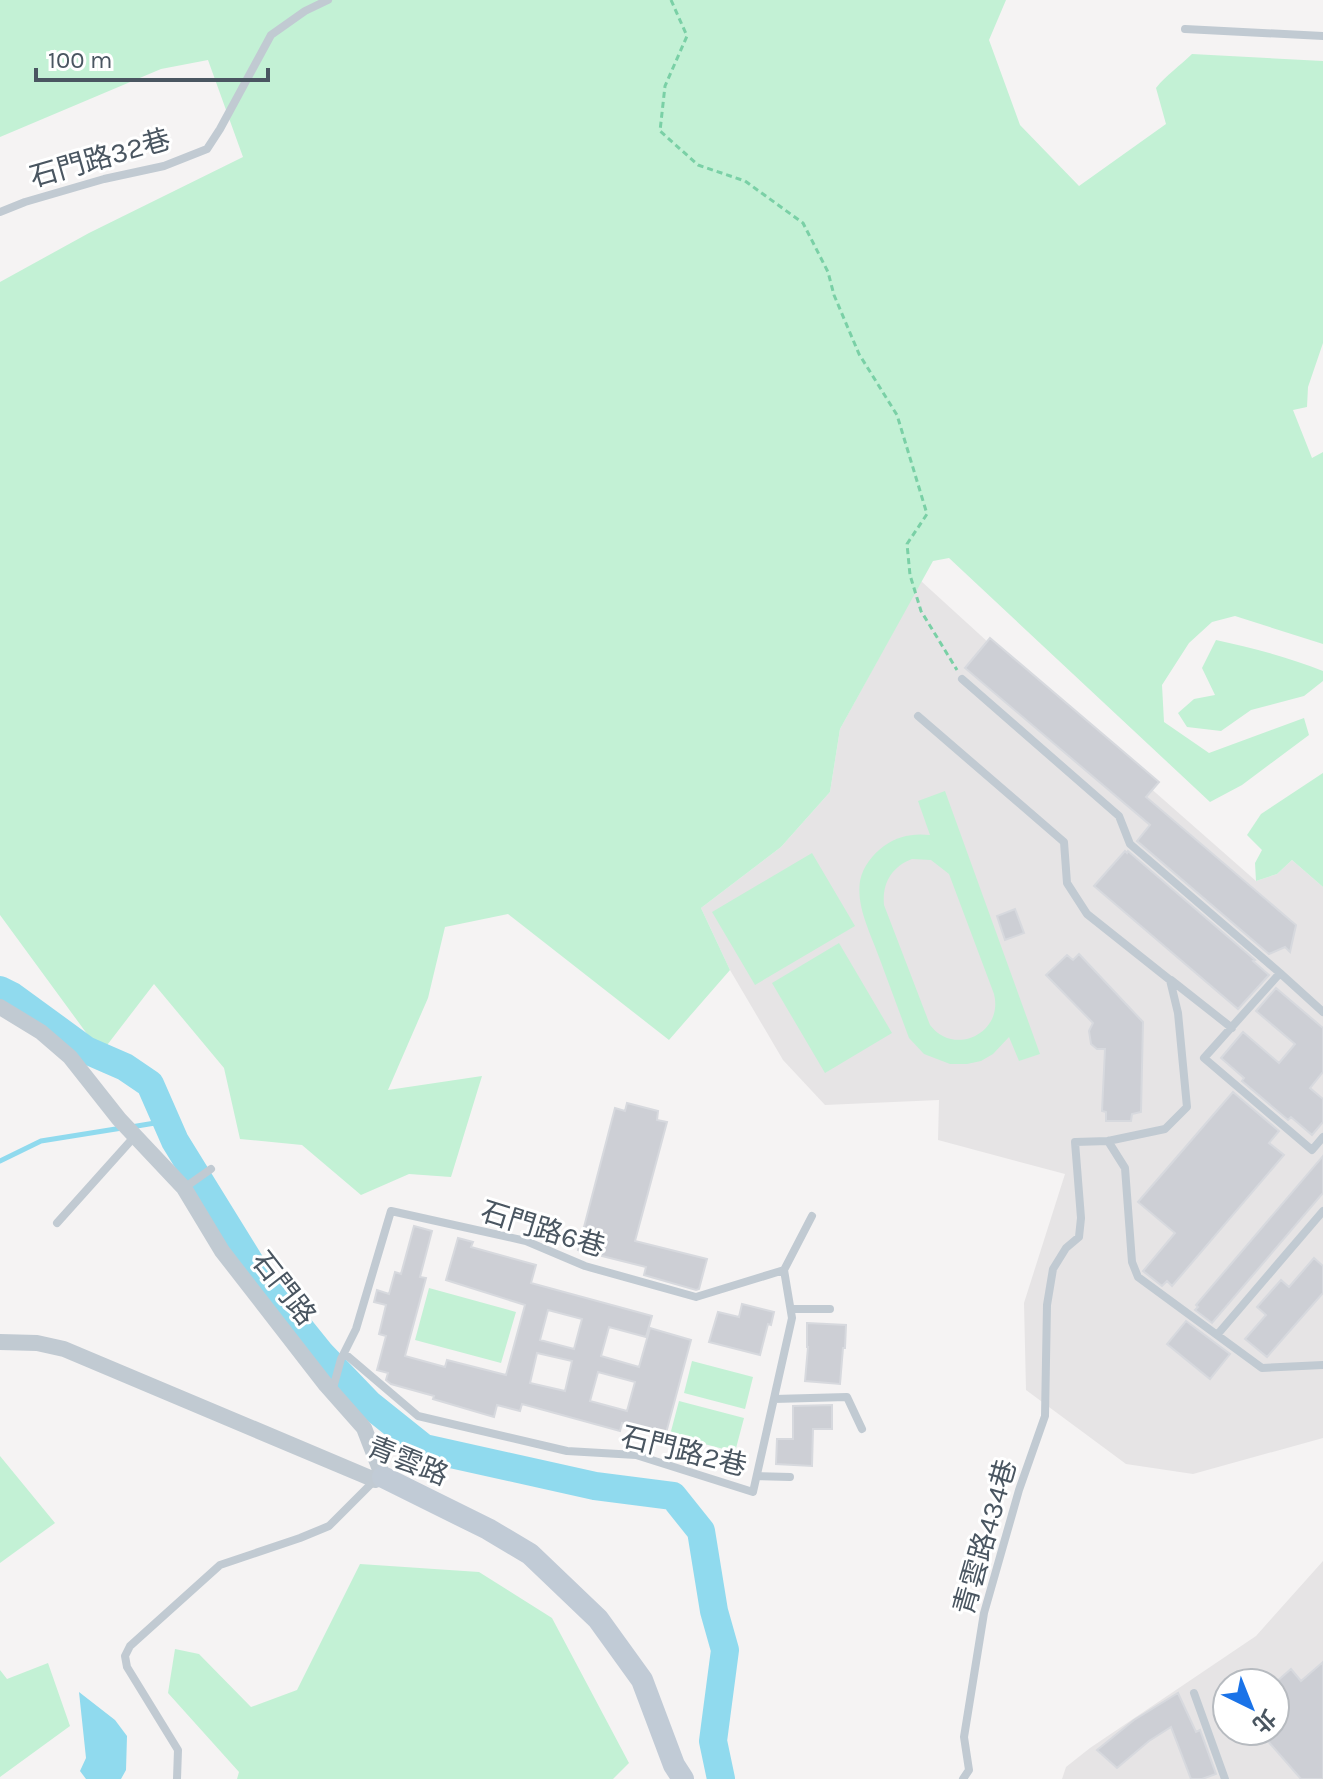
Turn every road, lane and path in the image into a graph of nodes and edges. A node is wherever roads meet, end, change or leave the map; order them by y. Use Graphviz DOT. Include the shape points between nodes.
graph roads {
  1 [pos="328,0"];
  2 [pos="671,0"];
  3 [pos="1185,29"];
  4 [pos="1323,36"];
  5 [pos="0,212"];
  6 [pos="962,679"];
  7 [pos="918,716"];
  8 [pos="1280,973"];
  9 [pos="1170,980"];
  10 [pos="0,1007"];
  11 [pos="1323,1012"];
  12 [pos="1232,1028"];
  13 [pos="135,1136"];
  14 [pos="1323,1137"];
  15 [pos="1108,1141"];
  16 [pos="211,1169"];
  17 [pos="184,1188"];
  18 [pos="1323,1211"];
  19 [pos="812,1216"];
  20 [pos="57,1223"];
  21 [pos="784,1270"];
  22 [pos="791,1309"];
  23 [pos="830,1309"];
  24 [pos="1217,1335"];
  25 [pos="0,1342"];
  26 [pos="342,1356"];
  27 [pos="1323,1365"];
  28 [pos="332,1392"];
  29 [pos="774,1399"];
  30 [pos="862,1429"];
  31 [pos="757,1476"];
  32 [pos="790,1477"];
  33 [pos="379,1478"];
  34 [pos="1194,1693"];
  35 [pos="177,1779"];
  36 [pos="683,1779"];
  37 [pos="963,1779"];
  38 [pos="1225,1779"];
  1 -- 5 [label="lane, 石門路32巷" via="271,35 207,149"];
  2 -- 6 [label="path" via="687,36 665,86 660,131 698,165 745,181 803,223 859,354 897,415 927,514 907,544 910,575 921,611"];
  3 -- 4 [label="lane"];
  6 -- 8 [label="lane" via="1119,816 1130,844"];
  7 -- 9 [label="lane" via="1064,842 1067,883 1087,914"];
  8 -- 11 [label="lane"];
  8 -- 12 [label="lane"];
  9 -- 12 [label="lane"];
  9 -- 15 [label="lane" via="1187,1107 1165,1129"];
  10 -- 13 [label="street, 石門路" via="70,1057"];
  12 -- 14 [label="lane" via="1204,1058 1312,1150"];
  13 -- 17 [label="street, 石門路"];
  13 -- 20 [label="lane"];
  15 -- 24 [label="lane" via="1125,1168 1132,1262 1138,1277"];
  15 -- 37 [label="lane, 青雲路434巷" via="1075,1142 1079,1237 1053,1269 1047,1305 1045,1416 984,1613 964,1737 969,1770"];
  16 -- 17 [label="lane"];
  17 -- 28 [label="street, 石門路" via="222,1251"];
  18 -- 24 [label="lane"];
  19 -- 21 [label="lane"];
  21 -- 22 [label="lane, 石門路2巷"];
  21 -- 26 [label="lane, 石門路6巷" via="696,1297 585,1266 526,1241 391,1211 356,1329"];
  22 -- 23 [label="lane"];
  22 -- 29 [label="lane, 石門路2巷"];
  24 -- 27 [label="lane" via="1262,1368"];
  25 -- 33 [label="street, 青雲路" via="64,1349"];
  26 -- 28 [label="lane"];
  26 -- 31 [label="lane, 石門路2巷" via="418,1416 567,1451 636,1455 753,1492"];
  28 -- 33 [label="street, 石門路" via="364,1428"];
  29 -- 30 [label="lane" via="847,1397"];
  29 -- 31 [label="lane, 石門路2巷"];
  31 -- 32 [label="lane"];
  33 -- 35 [label="lane" via="329,1526 220,1565 130,1646 127,1667 178,1750"];
  33 -- 36 [label="street, 青雲路" via="530,1554 598,1619 642,1680"];
  34 -- 38 [label="lane"];
}
